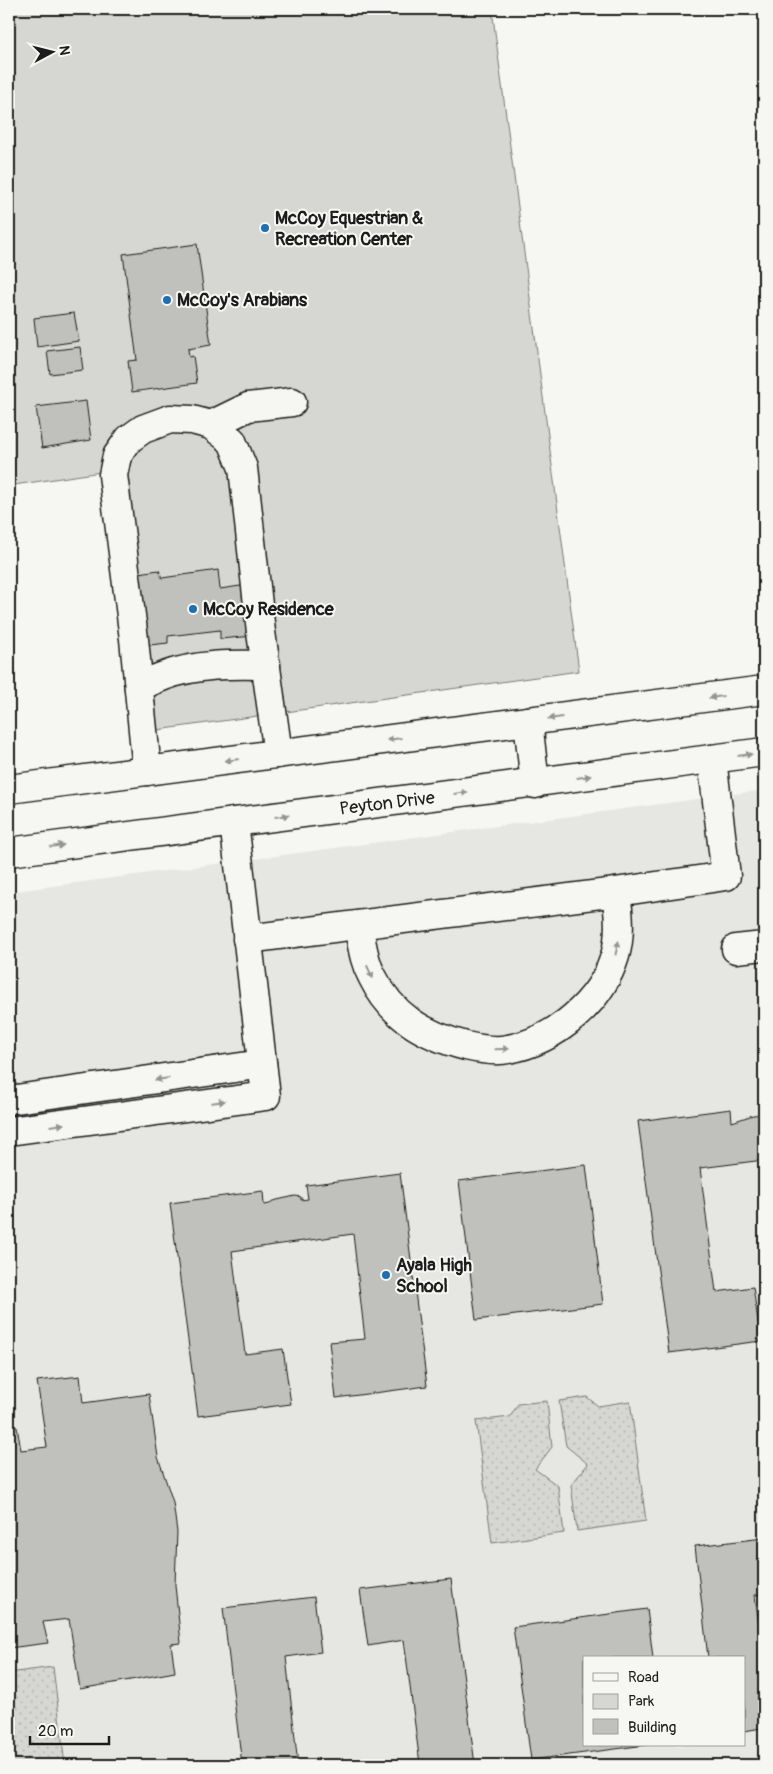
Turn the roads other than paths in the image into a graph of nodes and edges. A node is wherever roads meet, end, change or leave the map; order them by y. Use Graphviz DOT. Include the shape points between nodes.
graph roads {
  1 [pos="292,402"];
  2 [pos="211,425"];
  3 [pos="266,664"];
  4 [pos="139,687"];
  5 [pos="764,690"];
  6 [pos="528,721"];
  7 [pos="764,752"];
  8 [pos="278,754"];
  9 [pos="712,759"];
  10 [pos="147,771"];
  11 [pos="535,784"];
  12 [pos="9,789"];
  13 [pos="234,822"];
  14 [pos="9,852"];
  15 [pos="616,892"];
  16 [pos="358,925"];
  17 [pos="247,939"];
  18 [pos="764,946"];
  19 [pos="736,950"];
  20 [pos="262,1064"];
  21 [pos="9,1100"];
  22 [pos="9,1131"];
  1 -- 2 [label="main road" via="248,407"];
  2 -- 3 [label="main road" via="232,441 243,468"];
  2 -- 4 [label="main road" via="170,419 143,429 129,439 116,456 113,475"];
  3 -- 4 [label="main road" via="230,664 178,671"];
  3 -- 8 [label="main road"];
  4 -- 10 [label="main road"];
  5 -- 6 [label="main road, one-way"];
  6 -- 8 [label="main road, one-way"];
  6 -- 11 [label="main road"];
  9 -- 7 [label="main road, Peyton Drive, one-way"];
  8 -- 10 [label="main road, one-way"];
  11 -- 9 [label="main road, Peyton Drive, one-way"];
  9 -- 15 [label="main road" via="726,876"];
  10 -- 12 [label="main road"];
  13 -- 11 [label="main road, Peyton Drive, one-way"];
  14 -- 13 [label="main road, Peyton Drive, one-way"];
  13 -- 17 [label="main road"];
  15 -- 16 [label="main road"];
  16 -- 15 [label="main road, one-way" via="371,975 386,999 404,1018 448,1041 483,1049 507,1050 536,1041 553,1031 580,1011 601,986 619,940"];
  16 -- 17 [label="main road"];
  17 -- 20 [label="main road"];
  18 -- 19 [label="main road"];
  20 -- 21 [label="main road, one-way"];
  22 -- 20 [label="main road, one-way" via="266,1096"];
}
